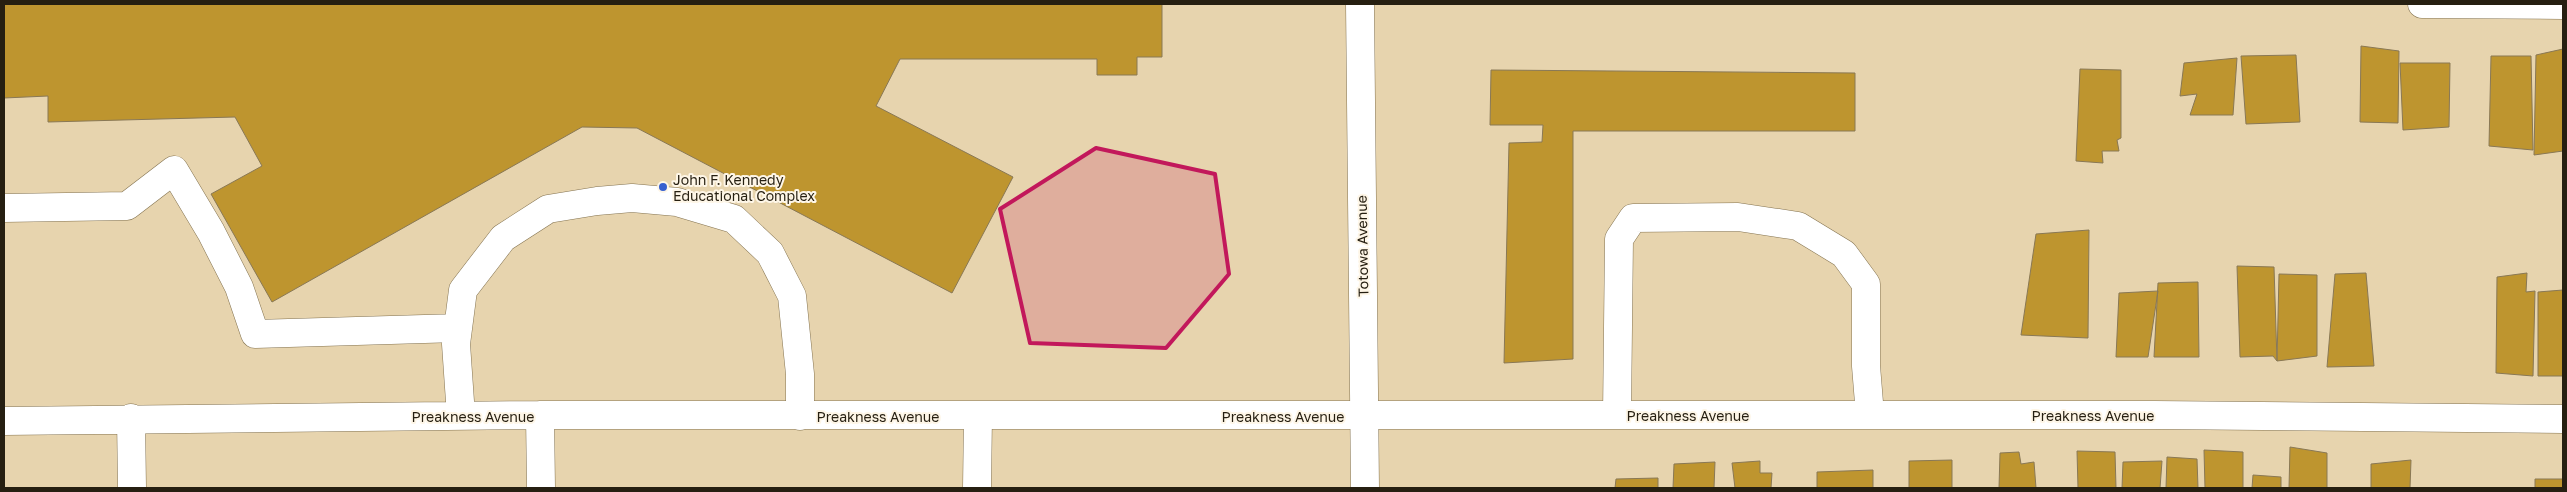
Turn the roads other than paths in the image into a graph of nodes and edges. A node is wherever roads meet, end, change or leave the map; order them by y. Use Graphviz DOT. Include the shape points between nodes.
graph roads {
  1 [pos="1360,4"];
  2 [pos="2422,4"];
  3 [pos="2563,5"];
  4 [pos="4,208"];
  5 [pos="458,328"];
  6 [pos="1617,415"];
  7 [pos="461,416"];
  8 [pos="540,416"];
  9 [pos="800,416"];
  10 [pos="978,416"];
  11 [pos="1364,416"];
  12 [pos="1870,416"];
  13 [pos="131,418"];
  14 [pos="2563,418"];
  15 [pos="4,421"];
  16 [pos="132,488"];
  17 [pos="541,488"];
  18 [pos="977,488"];
  19 [pos="1365,488"];
  1 -- 11 [label="street, Totowa Avenue"];
  2 -- 3 [label="street"];
  4 -- 5 [label="street" via="127,206 174,170 239,286 255,334"];
  5 -- 7 [label="street" via="456,344"];
  5 -- 9 [label="street" via="463,290 503,238 548,209 632,198 677,202 734,219 770,253 792,296 800,374"];
  6 -- 11 [label="street, Preakness Avenue"];
  6 -- 12 [label="street, Preakness Avenue"];
  6 -- 12 [label="street" via="1620,238 1633,218 1728,217 1798,226 1844,254 1866,284"];
  7 -- 8 [label="street, Preakness Avenue"];
  7 -- 13 [label="street, Preakness Avenue"];
  8 -- 9 [label="street, Preakness Avenue"];
  8 -- 17 [label="street"];
  9 -- 10 [label="street, Preakness Avenue"];
  10 -- 11 [label="street, Preakness Avenue"];
  10 -- 18 [label="street"];
  11 -- 19 [label="street, Totowa Avenue"];
  12 -- 14 [label="street, Preakness Avenue"];
  13 -- 15 [label="street, Preakness Avenue"];
  13 -- 16 [label="street"];
}
